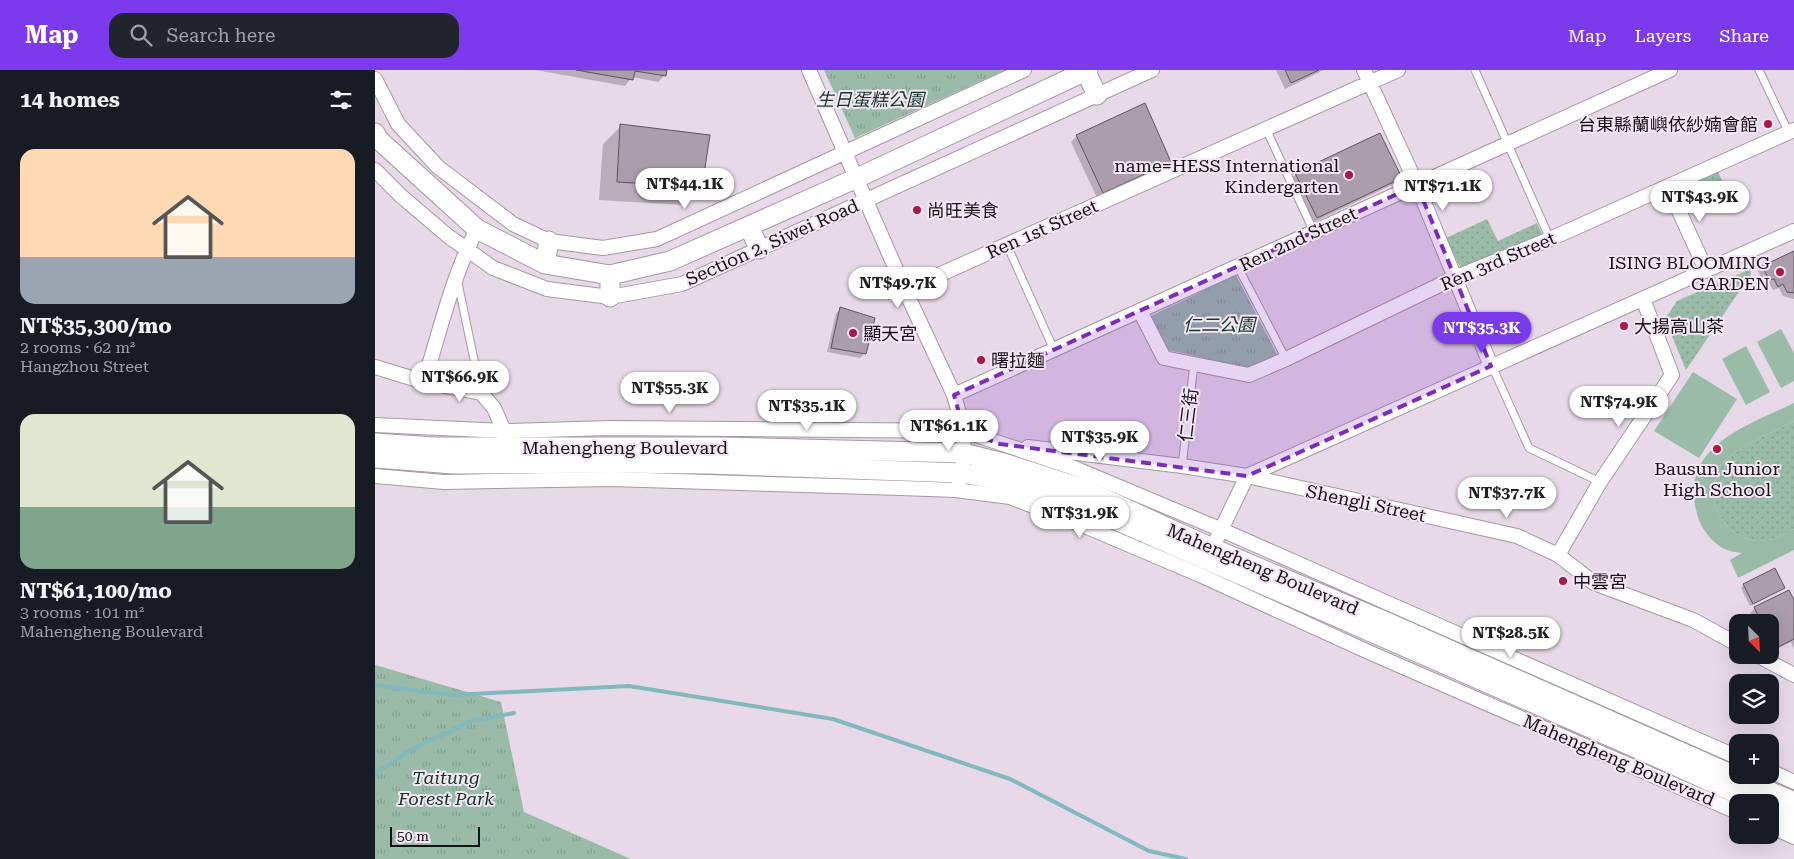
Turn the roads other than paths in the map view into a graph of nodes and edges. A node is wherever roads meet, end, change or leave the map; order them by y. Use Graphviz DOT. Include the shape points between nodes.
graph roads {
  1 [pos="809,70"];
  2 [pos="1024,70"];
  3 [pos="1086,70"];
  4 [pos="1152,70"];
  5 [pos="1397,70"];
  6 [pos="1475,70"];
  7 [pos="1670,70"];
  8 [pos="1759,70"];
  9 [pos="1367,76"];
  10 [pos="375,79"];
  11 [pos="1097,95"];
  12 [pos="1266,129"];
  13 [pos="1791,132"];
  14 [pos="376,138"];
  15 [pos="1508,144"];
  16 [pos="845,152"];
  17 [pos="375,170"];
  18 [pos="857,178"];
  19 [pos="1417,185"];
  20 [pos="1668,187"];
  21 [pos="865,200"];
  22 [pos="749,226"];
  23 [pos="477,230"];
  24 [pos="1794,231"];
  25 [pos="1314,232"];
  26 [pos="1550,239"];
  27 [pos="549,241"];
  28 [pos="1007,244"];
  29 [pos="759,248"];
  30 [pos="467,249"];
  31 [pos="545,264"];
  32 [pos="1238,267"];
  33 [pos="1706,270"];
  34 [pos="609,275"];
  35 [pos="457,278"];
  36 [pos="1454,278"];
  37 [pos="905,290"];
  38 [pos="610,297"];
  39 [pos="1643,299"];
  40 [pos="1141,311"];
  41 [pos="1054,351"];
  42 [pos="1286,359"];
  43 [pos="1194,364"];
  44 [pos="1491,366"];
  45 [pos="375,367"];
  46 [pos="424,382"];
  47 [pos="481,392"];
  48 [pos="954,395"];
  49 [pos="375,425"];
  50 [pos="611,428"];
  51 [pos="809,430"];
  52 [pos="964,431"];
  53 [pos="375,443"];
  54 [pos="999,444"];
  55 [pos="963,453"];
  56 [pos="505,455"];
  57 [pos="375,458"];
  58 [pos="612,463"];
  59 [pos="1182,466"];
  60 [pos="810,467"];
  61 [pos="375,476"];
  62 [pos="1247,476"];
  63 [pos="959,482"];
  64 [pos="1600,482"];
  65 [pos="1222,530"];
  66 [pos="1558,556"];
  67 [pos="1206,561"];
  68 [pos="1729,640"];
  69 [pos="1774,664"];
  70 [pos="1794,675"];
  71 [pos="1653,748"];
  72 [pos="1729,756"];
  73 [pos="1779,775"];
  74 [pos="1794,782"];
  75 [pos="1740,794"];
  76 [pos="1794,802"];
  77 [pos="1729,806"];
  78 [pos="1779,814"];
  79 [pos="1794,821"];
  80 [pos="1779,830"];
  81 [pos="1794,837"];
  1 -- 16 [label="street"];
  2 -- 16 [label="street"];
  3 -- 11 [label="street"];
  3 -- 18 [label="street, Section 2, Siwei Road"];
  4 -- 11 [label="street, Section 2, Siwei Road"];
  5 -- 9 [label="street, Ren 1st Street"];
  6 -- 15 [label="lane"];
  7 -- 15 [label="street, Ren 2nd Street"];
  8 -- 13 [label="lane"];
  9 -- 12 [label="street, Ren 1st Street"];
  9 -- 19 [label="street"];
  10 -- 27 [label="street" via="397,124 438,167 513,224"];
  11 -- 21 [label="street, Section 2, Siwei Road"];
  12 -- 25 [label="lane"];
  12 -- 28 [label="street, Ren 1st Street"];
  13 -- 20 [label="street, Ren 3rd Street"];
  14 -- 23 [label="street, Section 2, Siwei Road"];
  15 -- 19 [label="street, Ren 2nd Street"];
  15 -- 26 [label="lane"];
  16 -- 18 [label="street"];
  16 -- 27 [label="street" via="657,239 603,248"];
  17 -- 30 [label="street, Section 2, Siwei Road" via="401,196"];
  18 -- 21 [label="street"];
  18 -- 22 [label="street, Section 2, Siwei Road"];
  19 -- 25 [label="street, Ren 2nd Street"];
  19 -- 36 [label="street"];
  20 -- 26 [label="street, Ren 3rd Street"];
  20 -- 33 [label="street"];
  21 -- 29 [label="street, Section 2, Siwei Road"];
  21 -- 37 [label="street"];
  22 -- 29 [label="street"];
  22 -- 34 [label="street, Section 2, Siwei Road" via="670,261"];
  23 -- 30 [label="street"];
  23 -- 31 [label="street, Section 2, Siwei Road"];
  24 -- 33 [label="street"];
  25 -- 32 [label="street, Ren 2nd Street"];
  26 -- 36 [label="street, Ren 3rd Street"];
  27 -- 31 [label="street"];
  28 -- 37 [label="street, Ren 1st Street"];
  28 -- 41 [label="lane"];
  29 -- 38 [label="street, Section 2, Siwei Road" via="682,284"];
  30 -- 35 [label="street"];
  30 -- 38 [label="street, Section 2, Siwei Road" via="493,268 547,289"];
  31 -- 34 [label="street, Section 2, Siwei Road"];
  32 -- 40 [label="street, Ren 2nd Street"];
  32 -- 42 [label="lane"];
  33 -- 39 [label="street"];
  34 -- 38 [label="street"];
  35 -- 46 [label="street"];
  35 -- 47 [label="lane"];
  36 -- 42 [label="street, Ren 3rd Street"];
  36 -- 44 [label="street"];
  37 -- 48 [label="street"];
  39 -- 44 [label="street"];
  39 -- 64 [label="street" via="1672,375"];
  40 -- 41 [label="street, Ren 2nd Street"];
  40 -- 43 [label="street, Ren 3rd Street" via="1164,358"];
  41 -- 48 [label="street, Ren 2nd Street"];
  42 -- 43 [label="street, Ren 3rd Street" via="1249,376"];
  43 -- 59 [label="lane, 仁三街"];
  44 -- 62 [label="street"];
  44 -- 64 [label="lane" via="1529,448"];
  45 -- 46 [label="street"];
  46 -- 47 [label="street"];
  47 -- 56 [label="street" via="494,408"];
  48 -- 52 [label="street"];
  49 -- 56 [label="street, Mahengheng Boulevard"];
  50 -- 51 [label="street, Mahengheng Boulevard"];
  50 -- 56 [label="street, Mahengheng Boulevard"];
  50 -- 58 [label="street"];
  51 -- 52 [label="street, Mahengheng Boulevard"];
  51 -- 60 [label="street"];
  52 -- 54 [label="street, Mahengheng Boulevard"];
  52 -- 55 [label="street"];
  53 -- 56 [label="street, Mahengheng Boulevard"];
  54 -- 59 [label="street, Shengli Street"];
  54 -- 65 [label="street, Mahengheng Boulevard" via="1074,468"];
  55 -- 60 [label="street, Mahengheng Boulevard"];
  55 -- 63 [label="street"];
  55 -- 67 [label="street, Mahengheng Boulevard" via="1081,488"];
  56 -- 57 [label="street, Mahengheng Boulevard" via="453,464"];
  56 -- 58 [label="street, Mahengheng Boulevard"];
  56 -- 61 [label="street, Mahengheng Boulevard" via="444,482"];
  58 -- 60 [label="street, Mahengheng Boulevard"];
  59 -- 62 [label="street, Shengli Street"];
  60 -- 63 [label="street, Mahengheng Boulevard"];
  62 -- 65 [label="street"];
  62 -- 66 [label="street, Shengli Street" via="1517,536"];
  63 -- 67 [label="street, Mahengheng Boulevard" via="1000,480 1095,511"];
  64 -- 66 [label="street"];
  65 -- 67 [label="street"];
  65 -- 71 [label="street, Mahengheng Boulevard"];
  66 -- 68 [label="street, Shengli Street" via="1594,583 1693,620"];
  67 -- 71 [label="street, Mahengheng Boulevard" via="1389,623"];
  67 -- 71 [label="street, Mahengheng Boulevard" via="1373,654"];
  69 -- 70 [label="street"];
  71 -- 72 [label="street, Mahengheng Boulevard"];
  71 -- 75 [label="street, Mahengheng Boulevard"];
  71 -- 76 [label="street, Mahengheng Boulevard"];
  71 -- 77 [label="street, Mahengheng Boulevard"];
  73 -- 74 [label="street"];
  78 -- 79 [label="street"];
  80 -- 81 [label="street"];
}
